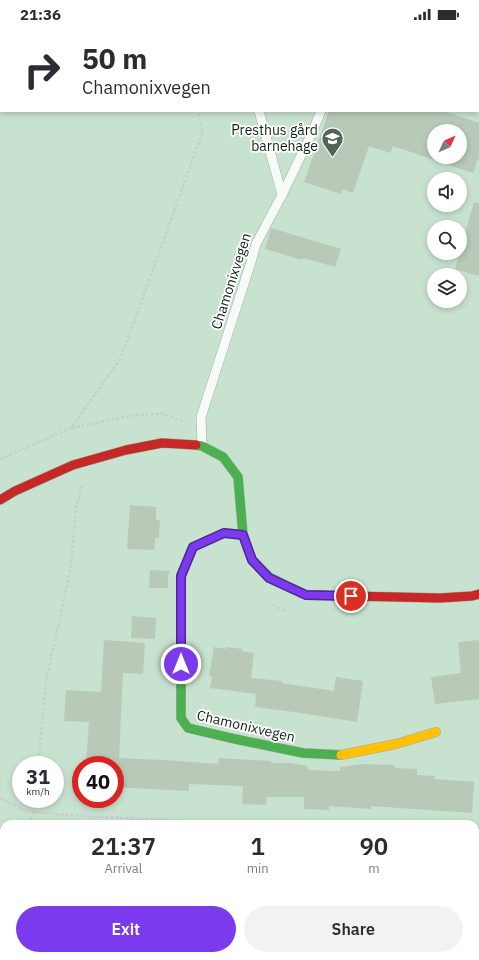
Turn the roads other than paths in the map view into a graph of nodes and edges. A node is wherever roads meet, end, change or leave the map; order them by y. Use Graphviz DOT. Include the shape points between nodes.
graph roads {
  1 [pos="259,112"];
  2 [pos="321,112"];
  3 [pos="282,195"];
  4 [pos="202,446"];
  5 [pos="0,500"];
  6 [pos="243,535"];
  7 [pos="479,594"];
  8 [pos="436,732"];
  1 -- 3 [label="lane"];
  2 -- 3 [label="lane, Chamonixvegen"];
  3 -- 4 [label="lane, Chamonixvegen" via="256,244 201,417"];
  4 -- 5 [label="street" via="162,443 126,450 72,465"];
  4 -- 6 [label="street" via="223,457 238,477"];
  6 -- 7 [label="street" via="252,560 269,578 306,595 440,598"];
  6 -- 8 [label="street, Chamonixvegen" via="224,533 193,547 181,576 181,718 188,728 303,753 342,755 396,744"];
}
